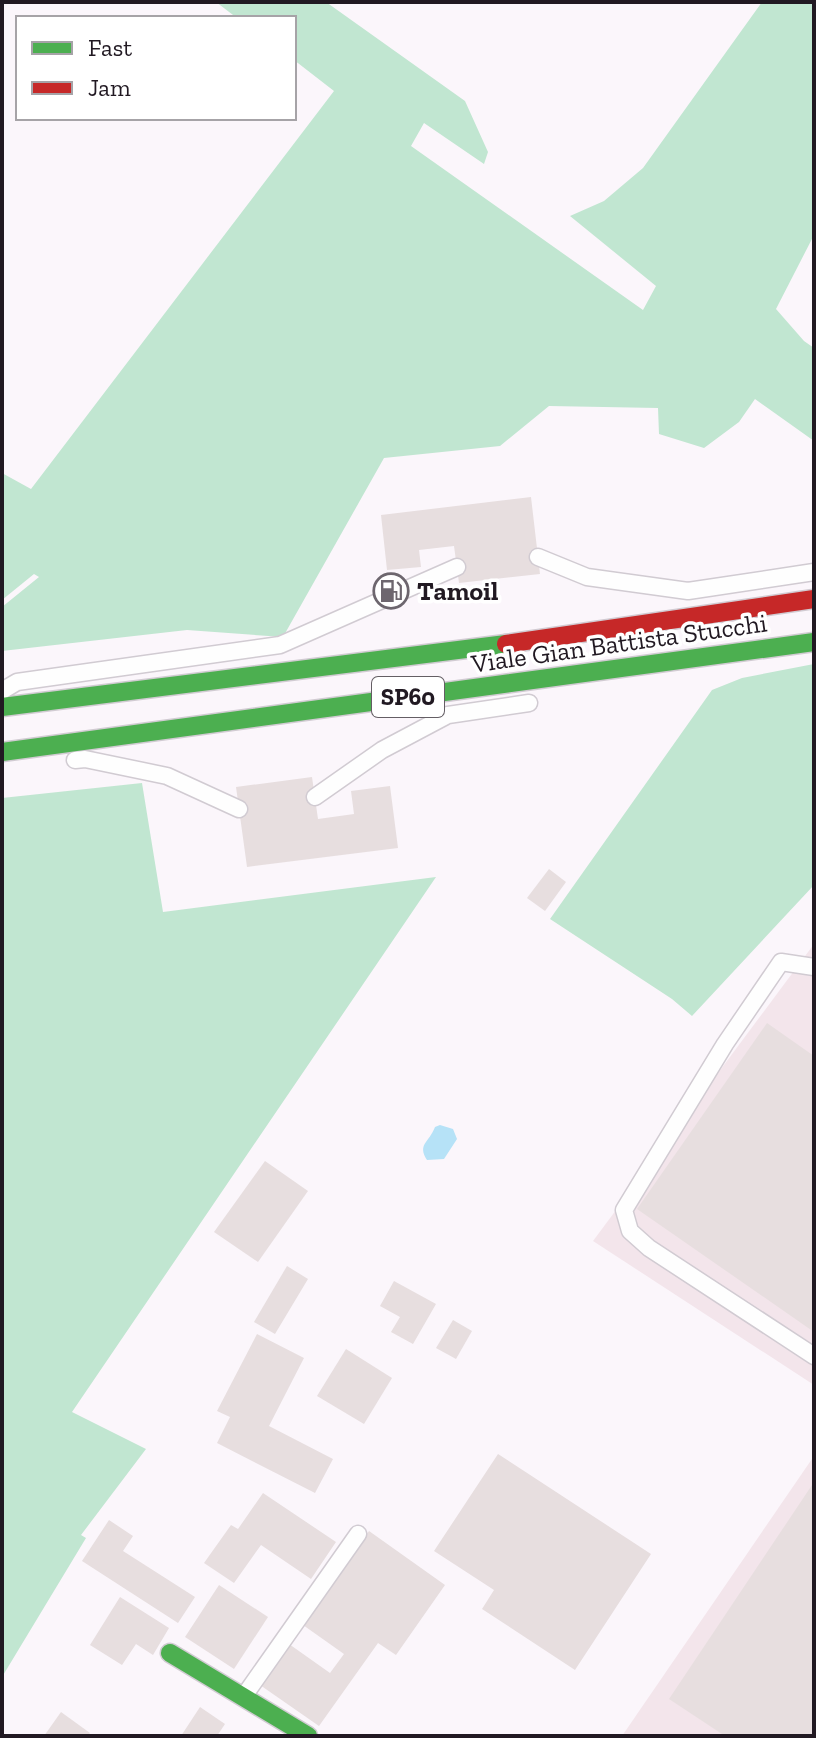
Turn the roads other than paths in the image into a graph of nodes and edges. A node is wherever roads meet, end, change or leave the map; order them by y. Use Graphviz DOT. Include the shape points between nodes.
graph roads {
  1 [pos="538,557"];
  2 [pos="457,567"];
  3 [pos="814,572"];
  4 [pos="814,599"];
  5 [pos="814,642"];
  6 [pos="790,646"];
  7 [pos="670,680"];
  8 [pos="2,691"];
  9 [pos="552,699"];
  10 [pos="2,707"];
  11 [pos="2,752"];
  12 [pos="57,762"];
  13 [pos="315,797"];
  14 [pos="239,809"];
  15 [pos="814,967"];
  16 [pos="814,1356"];
  17 [pos="358,1534"];
  18 [pos="170,1653"];
  19 [pos="243,1697"];
  20 [pos="308,1736"];
  1 -- 3 [label="lane" via="587,577 688,591"];
  2 -- 8 [label="lane" via="280,645 17,682"];
  4 -- 10 [label="main road, Viale Gian Battista Stucchi / SP60" via="552,638"];
  5 -- 6 [label="main road, Viale Gian Battista Stucchi / SP60"];
  6 -- 7 [label="lane"];
  6 -- 11 [label="main road, Viale Gian Battista Stucchi / SP60"];
  9 -- 13 [label="lane" via="448,715 382,750"];
  12 -- 14 [label="lane" via="85,759 167,776"];
  15 -- 16 [label="lane" via="781,962 624,1210 630,1231 649,1248"];
  17 -- 19 [label="lane"];
  18 -- 19 [label="main road"];
  19 -- 20 [label="main road"];
}
